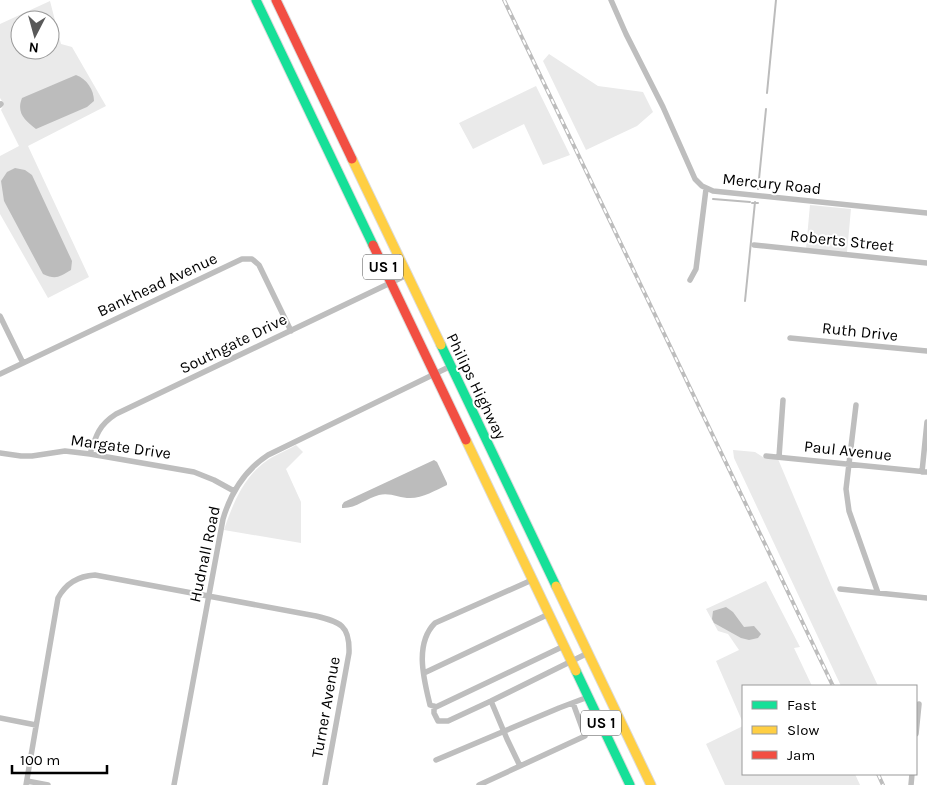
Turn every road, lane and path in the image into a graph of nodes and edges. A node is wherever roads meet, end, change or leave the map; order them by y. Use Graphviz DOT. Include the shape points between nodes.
graph roads {
  1 [pos="256,0"];
  2 [pos="276,0"];
  3 [pos="611,0"];
  4 [pos="706,188"];
  5 [pos="927,213"];
  6 [pos="754,245"];
  7 [pos="927,263"];
  8 [pos="407,275"];
  9 [pos="690,280"];
  10 [pos="391,283"];
  11 [pos="0,316"];
  12 [pos="291,331"];
  13 [pos="790,338"];
  14 [pos="927,351"];
  15 [pos="22,363"];
  16 [pos="451,366"];
  17 [pos="0,374"];
  18 [pos="434,374"];
  19 [pos="783,400"];
  20 [pos="856,404"];
  21 [pos="927,422"];
  22 [pos="0,453"];
  23 [pos="90,454"];
  24 [pos="766,456"];
  25 [pos="778,457"];
  26 [pos="850,465"];
  27 [pos="924,472"];
  28 [pos="234,491"];
  29 [pos="532,580"];
  30 [pos="840,589"];
  31 [pos="878,592"];
  32 [pos="209,597"];
  33 [pos="927,598"];
  34 [pos="549,614"];
  35 [pos="564,646"];
  36 [pos="588,653"];
  37 [pos="571,661"];
  38 [pos="424,673"];
  39 [pos="588,697"];
  40 [pos="491,701"];
  41 [pos="573,702"];
  42 [pos="919,704"];
  43 [pos="434,706"];
  44 [pos="0,718"];
  45 [pos="917,724"];
  46 [pos="36,725"];
  47 [pos="504,731"];
  48 [pos="436,760"];
  49 [pos="520,766"];
  50 [pos="26,783"];
  51 [pos="48,785"];
  52 [pos="174,785"];
  53 [pos="325,785"];
  54 [pos="479,785"];
  55 [pos="630,785"];
  56 [pos="651,785"];
  1 -- 10 [label="main road, Philips Highway / US 1"];
  2 -- 8 [label="main road, Philips Highway / US 1"];
  3 -- 4 [label="street, Mercury Road" via="696,179"];
  4 -- 5 [label="street, Mercury Road"];
  4 -- 9 [label="street" via="696,270"];
  6 -- 7 [label="street, Roberts Street"];
  8 -- 10 [label="street, Southgate Drive"];
  8 -- 16 [label="main road, Philips Highway / US 1"];
  10 -- 12 [label="street, Southgate Drive"];
  10 -- 18 [label="main road, Philips Highway / US 1"];
  11 -- 15 [label="street"];
  12 -- 15 [label="street, Bankhead Avenue" via="259,265 247,258"];
  12 -- 23 [label="street, Southgate Drive" via="116,414 96,433"];
  13 -- 14 [label="street, Ruth Drive"];
  15 -- 17 [label="street, Bankhead Avenue"];
  16 -- 18 [label="street, Hudnall Road"];
  16 -- 36 [label="main road, Philips Highway / US 1"];
  18 -- 28 [label="street, Hudnall Road" via="268,455 254,464"];
  18 -- 29 [label="main road, Philips Highway / US 1"];
  19 -- 25 [label="street"];
  20 -- 26 [label="street"];
  21 -- 27 [label="street"];
  22 -- 23 [label="street, Margate Drive" via="26,456 65,451"];
  23 -- 28 [label="street, Margate Drive" via="194,472"];
  24 -- 25 [label="street, Paul Avenue"];
  25 -- 26 [label="street, Paul Avenue"];
  26 -- 27 [label="street, Paul Avenue"];
  26 -- 31 [label="street" via="846,489 849,511"];
  28 -- 32 [label="street, Hudnall Road" via="223,519"];
  29 -- 34 [label="main road, Philips Highway / US 1"];
  29 -- 38 [label="street" via="436,623 428,631 424,643"];
  30 -- 31 [label="street"];
  31 -- 33 [label="street"];
  32 -- 46 [label="street" via="95,575 78,578 67,586 58,598"];
  32 -- 52 [label="street, Hudnall Road"];
  32 -- 53 [label="street, Turner Avenue" via="316,616 335,621 345,628 349,652"];
  34 -- 35 [label="main road, Philips Highway / US 1"];
  34 -- 38 [label="street"];
  35 -- 37 [label="main road, Philips Highway / US 1"];
  35 -- 43 [label="street"];
  36 -- 37 [label="street"];
  36 -- 56 [label="main road, Philips Highway / US 1"];
  37 -- 39 [label="main road, Philips Highway / US 1"];
  37 -- 40 [label="street"];
  38 -- 43 [label="street" via="430,705"];
  39 -- 41 [label="street"];
  39 -- 55 [label="main road, Philips Highway / US 1"];
  40 -- 43 [label="street" via="448,721 438,721"];
  40 -- 47 [label="street"];
  41 -- 47 [label="street"];
  41 -- 49 [label="street" via="586,736"];
  42 -- 45 [label="street"];
  44 -- 46 [label="street"];
  46 -- 50 [label="street"];
  47 -- 48 [label="street"];
  47 -- 49 [label="street"];
  49 -- 54 [label="street"];
  50 -- 51 [label="street"];
}
